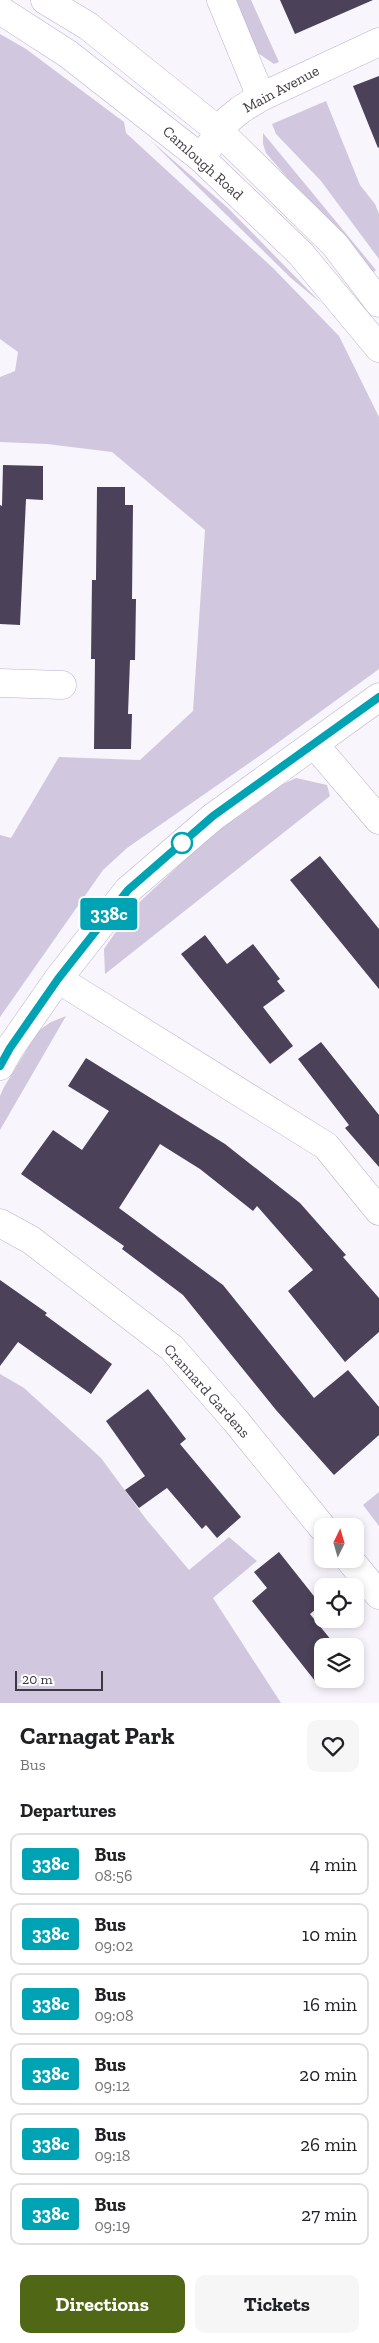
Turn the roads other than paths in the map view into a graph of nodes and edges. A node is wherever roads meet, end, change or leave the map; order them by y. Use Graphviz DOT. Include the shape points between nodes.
graph roads {
  1 [pos="45,0"];
  2 [pos="221,0"];
  3 [pos="0,10"];
  4 [pos="379,42"];
  5 [pos="261,97"];
  6 [pos="219,131"];
  7 [pos="200,158"];
  8 [pos="379,303"];
  9 [pos="379,348"];
  10 [pos="0,683"];
  11 [pos="62,685"];
  12 [pos="379,697"];
  13 [pos="314,744"];
  14 [pos="379,820"];
  15 [pos="58,979"];
  16 [pos="0,1066"];
  17 [pos="379,1211"];
  18 [pos="0,1223"];
  19 [pos="315,1518"];
  20 [pos="356,1568"];
  21 [pos="379,1596"];
  1 -- 6 [label="street" via="88,26"];
  2 -- 5 [label="street"];
  3 -- 7 [label="street, Camlough Road" via="68,54"];
  4 -- 5 [label="street, Main Avenue"];
  5 -- 6 [label="street, Main Avenue" via="228,120"];
  6 -- 7 [label="street, Main Avenue"];
  6 -- 8 [label="street" via="335,245"];
  7 -- 9 [label="street, Camlough Road" via="301,254"];
  10 -- 11 [label="street"];
  12 -- 13 [label="street"];
  13 -- 14 [label="street"];
  13 -- 15 [label="street" via="213,816 128,890"];
  15 -- 16 [label="street"];
  15 -- 17 [label="street" via="326,1146"];
  18 -- 19 [label="street, Crannard Gardens" via="30,1240 172,1348"];
  20 -- 21 [label="street"];
}
